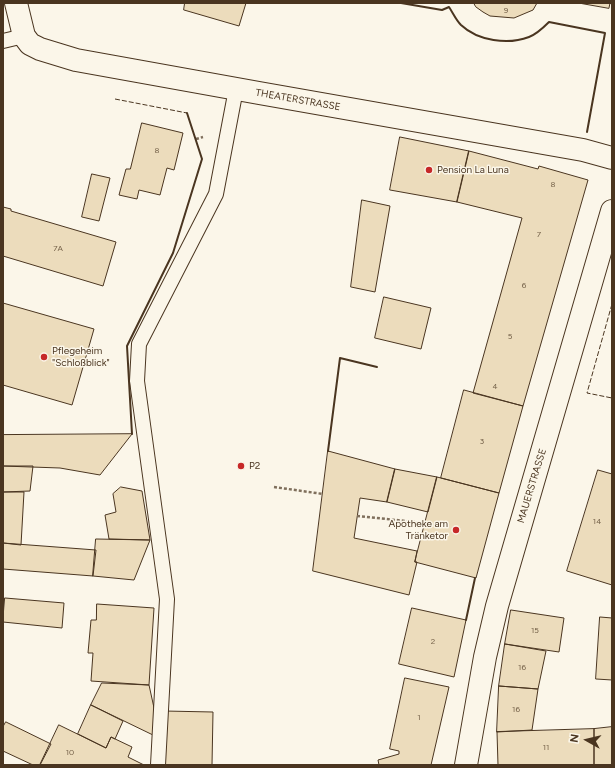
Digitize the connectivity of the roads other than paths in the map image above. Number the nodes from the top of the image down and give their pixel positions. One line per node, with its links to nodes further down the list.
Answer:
1 (16, 3): 2 (street)
2 (24, 36): 3 (lane); 4 (street, THEATERSTRASSE)
3 (3, 41)
4 (236, 89): 5 (street, THEATERSTRASSE); 7 (lane)
5 (612, 158)
6 (612, 211): 8 (street, MAUERSTRASSE)
7 (158, 765)
8 (466, 765)

